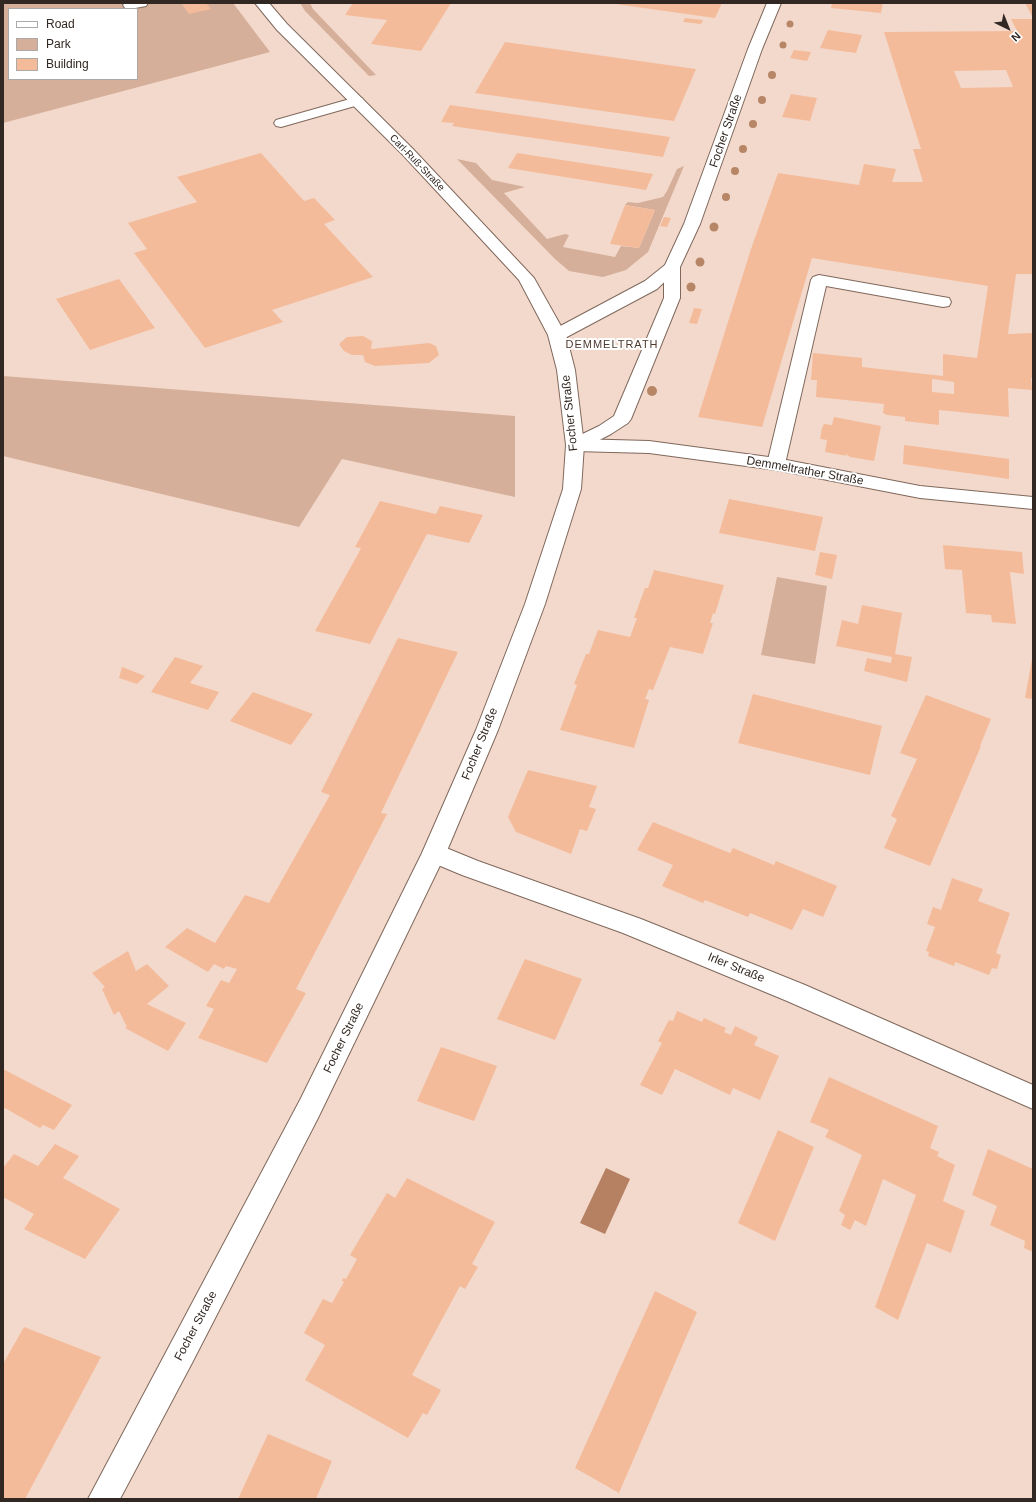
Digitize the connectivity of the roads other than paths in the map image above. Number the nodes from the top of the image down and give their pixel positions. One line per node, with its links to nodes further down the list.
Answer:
1 (262, 3): 3 (main road, Carl-Ruß-Straße)
2 (774, 3): 5 (main road, Focher Straße)
3 (357, 101): 4 (main road); 7 (main road, Carl-Ruß-Straße)
4 (281, 123)
5 (672, 267): 7 (main road, Focher Straße); 8 (main road)
6 (943, 302): 9 (main road)
7 (557, 334): 8 (main road, Focher Straße)
8 (576, 445): 9 (main road, Demmeltrather Straße); 11 (main road, Focher Straße)
9 (776, 464): 10 (main road, Demmeltrather Straße)
10 (1033, 503)
11 (434, 853): 12 (main road, Irler Straße); 13 (main road, Focher Straße)
12 (1033, 1097)
13 (103, 1499)

